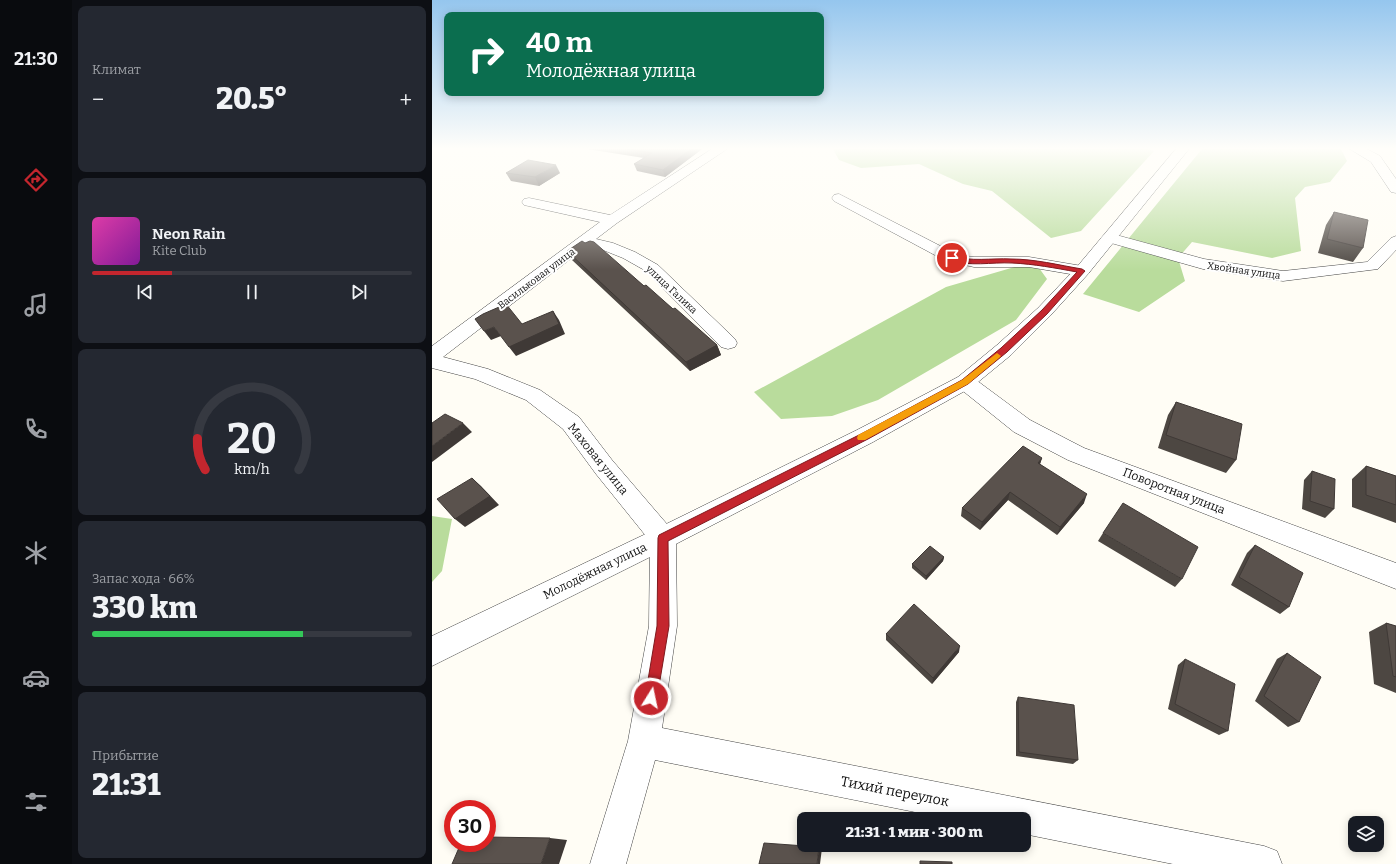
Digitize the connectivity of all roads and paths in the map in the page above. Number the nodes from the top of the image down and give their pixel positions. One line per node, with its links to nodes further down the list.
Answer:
1 (660, 189): 5 (street, Васильковая улица)
2 (1150, 189): 6 (street, Молодёжная улица)
3 (839, 198): 9 (street)
4 (529, 202): 5 (street)
5 (612, 220): 8 (street, Васильковая улица)
6 (1109, 238): 7 (street, Хвойная улица); 9 (street, Молодёжная улица)
7 (1396, 241)
8 (584, 242): 10 (street, улица Галика); 11 (street, Васильковая улица)
9 (1082, 271): 13 (street, Молодёжная улица)
10 (728, 343)
11 (432, 356)
12 (432, 361): 14 (street, Маховая улица)
13 (965, 382): 14 (street, Молодёжная улица); 15 (street, Поворотная улица)
14 (663, 538): 16 (street, Молодёжная улица); 17 (street)
15 (1396, 576)
16 (432, 651)
17 (644, 742): 18 (street); 19 (street, Тихий переулок)
18 (608, 864)
19 (1264, 864)

